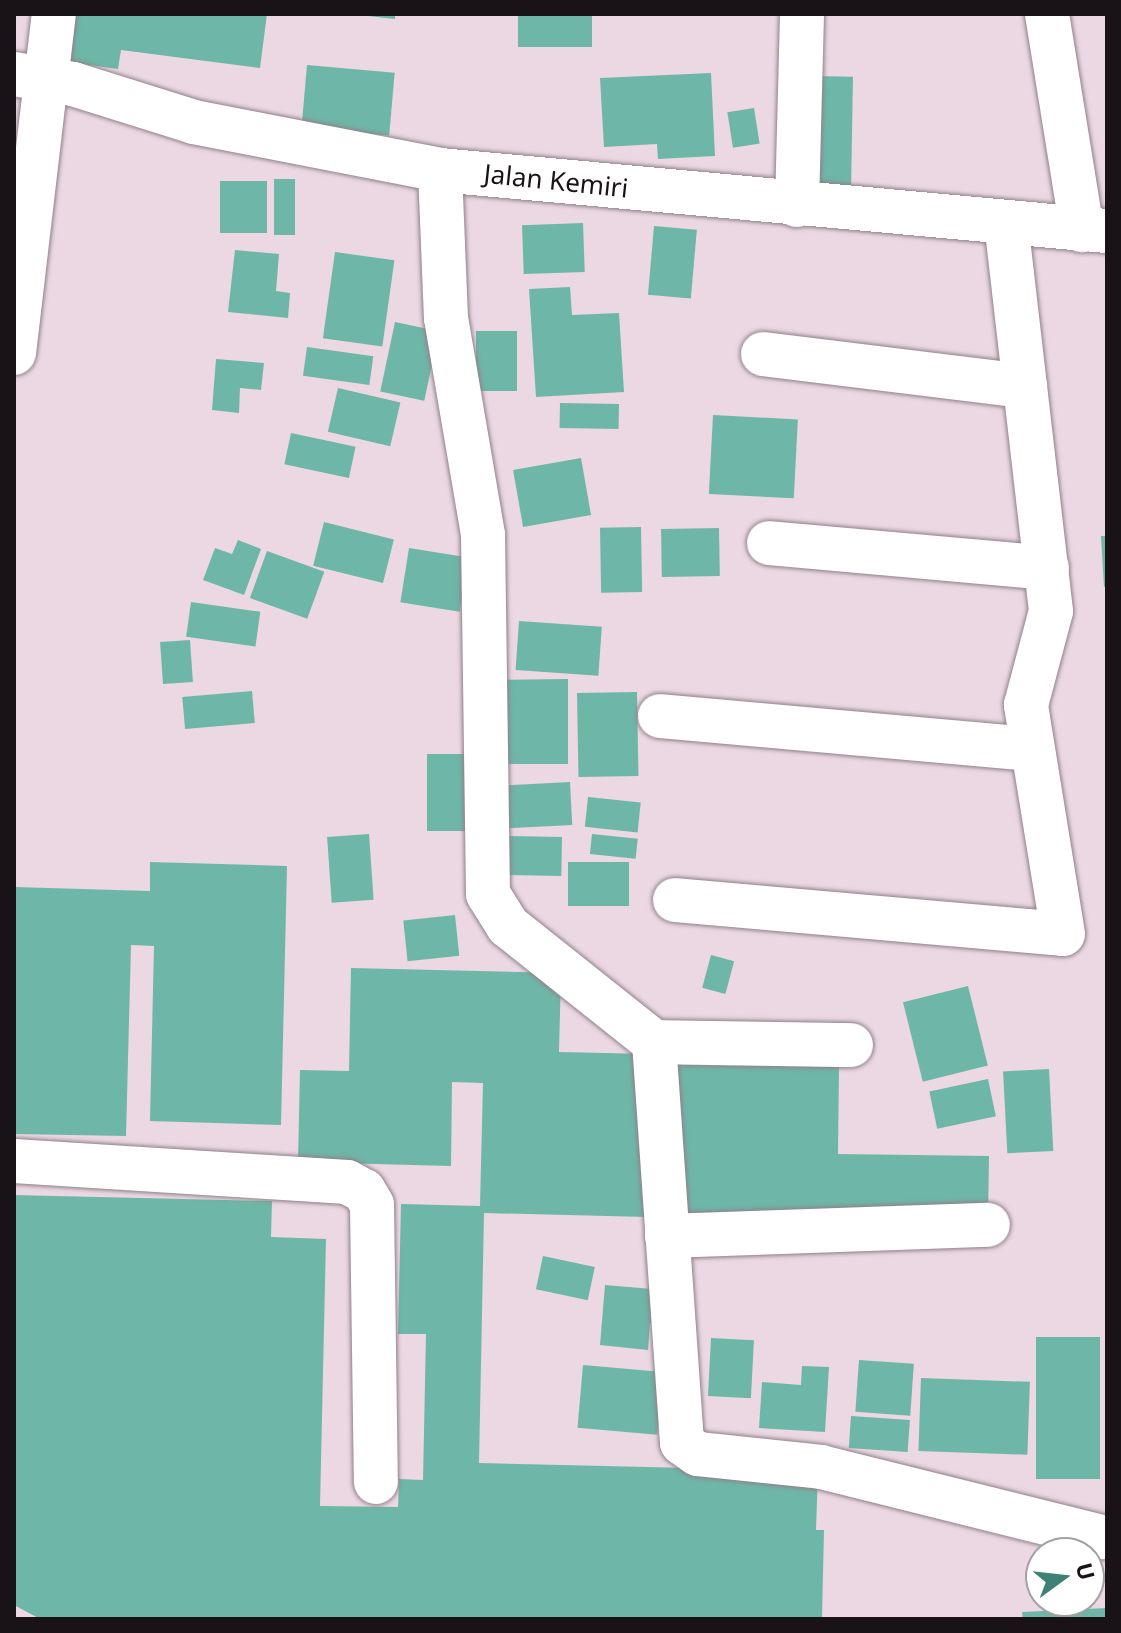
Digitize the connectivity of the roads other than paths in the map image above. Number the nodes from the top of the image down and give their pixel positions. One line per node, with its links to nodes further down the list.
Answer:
1 (54, 14): 4 (street)
2 (802, 14): 6 (street)
3 (1047, 14): 8 (street)
4 (30, 76): 5 (street, Jalan Kemiri); 9 (street)
5 (440, 170): 6 (street, Jalan Kemiri); 17 (street)
6 (797, 205): 7 (street, Jalan Kemiri)
7 (1006, 225): 8 (street, Jalan Kemiri); 11 (street)
8 (1095, 230)
9 (14, 353)
10 (763, 354): 11 (street)
11 (1025, 386): 13 (street)
12 (769, 543): 13 (street)
13 (1047, 568): 15 (street)
14 (660, 716): 15 (street)
15 (1033, 749): 16 (street)
16 (675, 900)
17 (654, 1042): 18 (street); 21 (street)
18 (851, 1045)
19 (14, 1161): 22 (street)
20 (988, 1225): 21 (street)
21 (667, 1236): 23 (street)
22 (376, 1482)
23 (1102, 1537)

